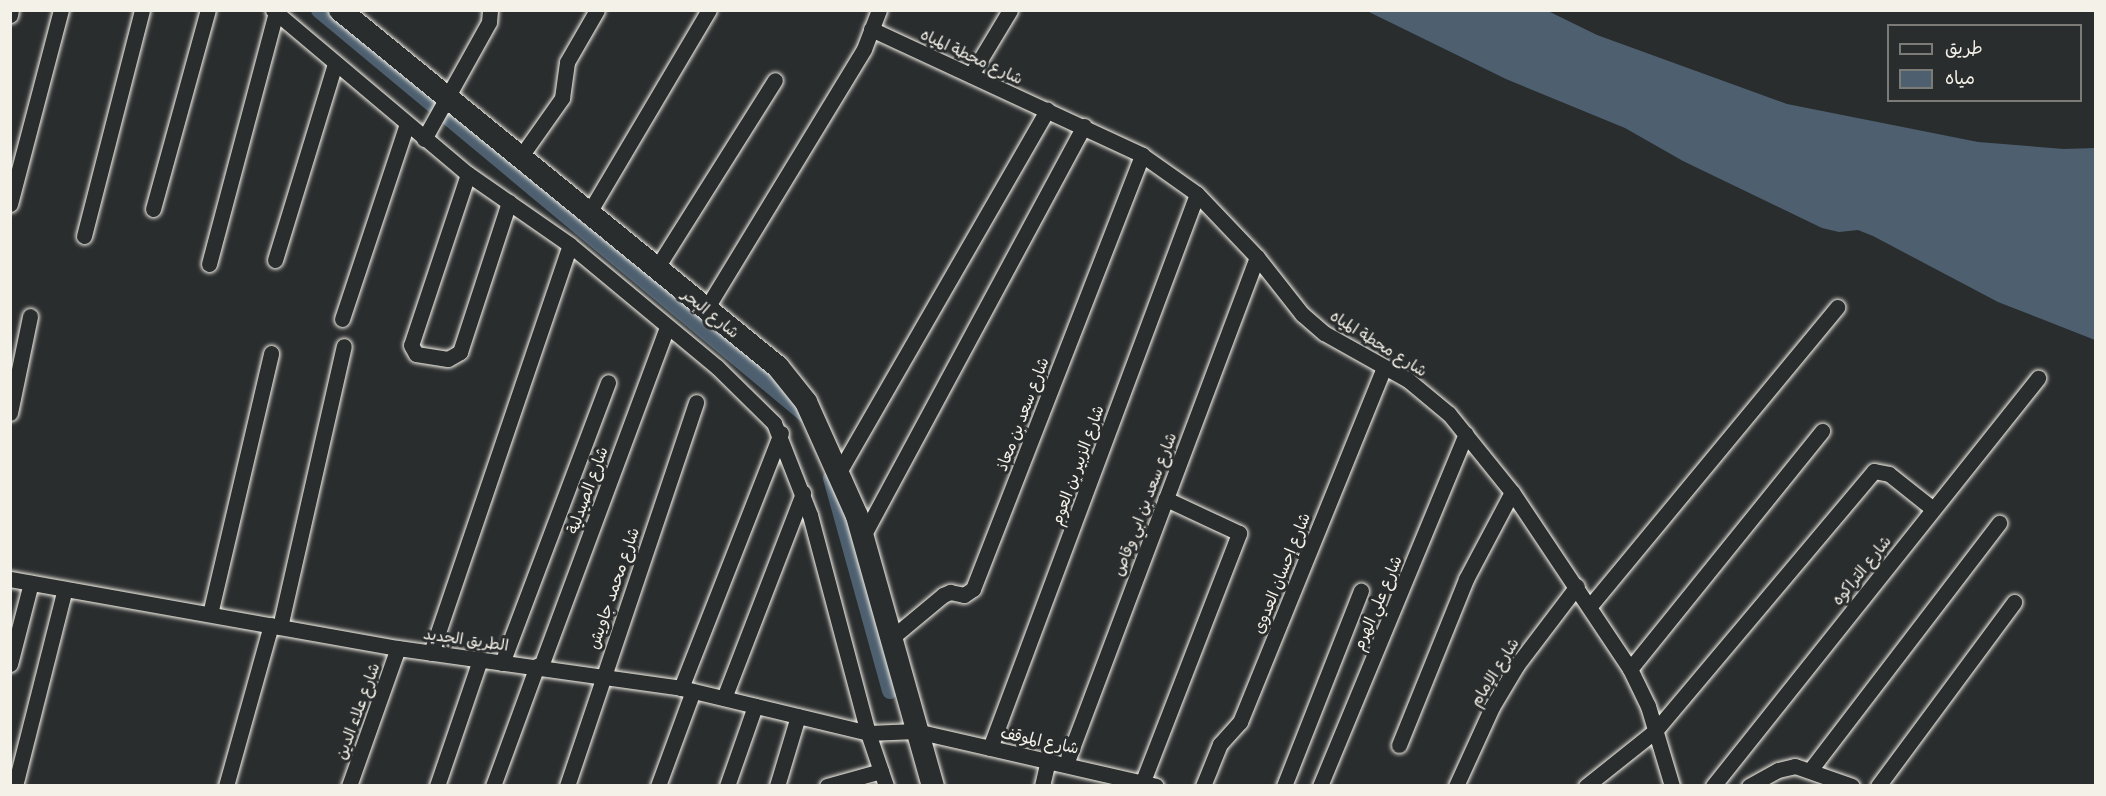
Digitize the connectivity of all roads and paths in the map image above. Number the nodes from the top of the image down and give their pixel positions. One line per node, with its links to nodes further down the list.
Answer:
1 (12, 10): 12 (street)
2 (61, 10): 27 (street)
3 (142, 10): 30 (street)
4 (208, 10): 28 (street)
5 (340, 10): 17 (street, شارع البحر)
6 (490, 10): 17 (street)
7 (597, 10): 23 (street)
8 (709, 10): 29 (street)
9 (879, 10): 13 (street)
10 (1010, 10): 15 (street)
11 (275, 12): 14 (street); 34 (street)
12 (10, 15)
13 (871, 29): 15 (street, شارع محطة المياه); 37 (street)
14 (335, 64): 19 (street); 33 (street)
15 (971, 75): 18 (street, شارع محطة المياه)
16 (775, 80): 35 (street)
17 (446, 99): 21 (street); 23 (street, شارع البحر)
18 (1047, 110): 20 (street, شارع محطة المياه); 51 (street)
19 (407, 124): 21 (street); 39 (street)
20 (1084, 126): 22 (street, شارع محطة المياه); 57 (street)
21 (424, 139): 24 (street)
22 (1142, 155): 25 (street, شارع محطة المياه); 67 (street, شارع سعد بن معاذ)
23 (519, 159): 29 (street, شارع البحر)
24 (468, 174): 26 (street); 26 (street)
25 (1197, 194): 32 (street, شارع محطة المياه); 84 (street, شارع الزبير بن العوم)
26 (509, 202): 31 (street)
27 (10, 204)
28 (153, 208)
29 (587, 216): 35 (street, شارع البحر)
30 (84, 236)
31 (570, 245): 40 (street); 69 (street)
32 (1257, 257): 43 (street, شارع محطة المياه); 54 (street, شارع سعد بن ابي وقاص)
33 (275, 260)
34 (209, 264)
35 (656, 269): 37 (street, شارع البحر)
36 (1837, 308): 64 (street)
37 (706, 309): 51 (street, شارع البحر)
38 (30, 316): 47 (street)
39 (342, 319)
40 (667, 327): 49 (street); 73 (street, شارع الصيدلية)
41 (344, 346): 66 (street)
42 (271, 353): 65 (street)
43 (1384, 368): 50 (street, شارع محطة المياه); 104 (street, شارع إحسان العدوى)
44 (2038, 378): 55 (street, شارع التراكوه)
45 (608, 382): 71 (street)
46 (696, 402): 75 (street, شارع محمد جاويش)
47 (10, 413)
48 (1822, 431): 74 (street)
49 (781, 433): 53 (street); 76 (street)
50 (1466, 434): 52 (street, شارع محطة المياه); 106 (street, شارع علي الهرم)
51 (839, 472): 57 (street, شارع البحر)
52 (1512, 492): 60 (street, شارع محطة المياه); 83 (street)
53 (802, 493): 77 (street); 82 (street)
54 (1166, 499): 86 (street, شارع سعد بن ابي وقاص); 90 (street)
55 (1933, 509): 81 (street); 110 (street, شارع التراكوه)
56 (1999, 523): 87 (street)
57 (862, 538): 67 (street, شارع البحر)
58 (10, 579): 59 (street, الطريق الجديد)
59 (31, 583): 61 (street, الطريق الجديد); 72 (street)
60 (1577, 586): 64 (street, شارع محطة المياه); 107 (street, شارع الإمام)
61 (65, 589): 65 (street, الطريق الجديد); 92 (street)
62 (1361, 591): 105 (street)
63 (2014, 602): 112 (street)
64 (1590, 606): 74 (street, شارع محطة المياه)
65 (210, 614): 66 (street, الطريق الجديد)
66 (276, 626): 68 (street, الطريق الجديد); 93 (street)
67 (889, 640): 80 (street, شارع البحر)
68 (398, 648): 69 (street, الطريق الجديد); 94 (street, شارع علاء الدين)
69 (431, 652): 70 (street, الطريق الجديد)
70 (480, 660): 71 (street, الطريق الجديد); 95 (street)
71 (502, 663): 73 (street, الطريق الجديد)
72 (10, 664)
73 (539, 666): 75 (street, الطريق الجديد); 96 (street, شارع الصيدلية)
74 (1630, 669): 81 (street, شارع محطة المياه)
75 (604, 676): 76 (street, الطريق الجديد); 97 (street, شارع محمد جاويش)
76 (687, 689): 77 (street, الطريق الجديد); 98 (street)
77 (723, 698): 78 (street, الطريق الجديد)
78 (755, 706): 79 (street, الطريق الجديد); 99 (street)
79 (798, 716): 82 (street, الطريق الجديد); 100 (street)
80 (915, 731): 82 (street, الطريق الجديد); 84 (street, شارع الموقف); 102 (street, شارع البحر)
81 (1655, 731): 108 (street); 109 (street, شارع محطة المياه)
82 (868, 733): 88 (street)
83 (1399, 745)
84 (990, 748): 85 (street, شارع الموقف)
85 (1048, 760): 86 (street, شارع الموقف); 103 (street)
86 (1066, 764): 89 (street, شارع الموقف)
87 (1811, 769): 91 (street); 111 (street)
88 (884, 778): 101 (street)
89 (1117, 781): 90 (street, شارع الموقف)
90 (1151, 784)
91 (1840, 784)
92 (15, 786)
93 (226, 786)
94 (349, 786)
95 (437, 786)
96 (493, 786)
97 (567, 786)
98 (658, 786)
99 (727, 786)
100 (777, 786)
101 (827, 786)
102 (933, 786)
103 (1042, 786)
104 (1203, 786)
105 (1284, 786)
106 (1320, 786)
107 (1456, 786)
108 (1586, 786)
109 (1672, 786)
110 (1713, 786)
111 (1749, 786)
112 (1878, 786)

